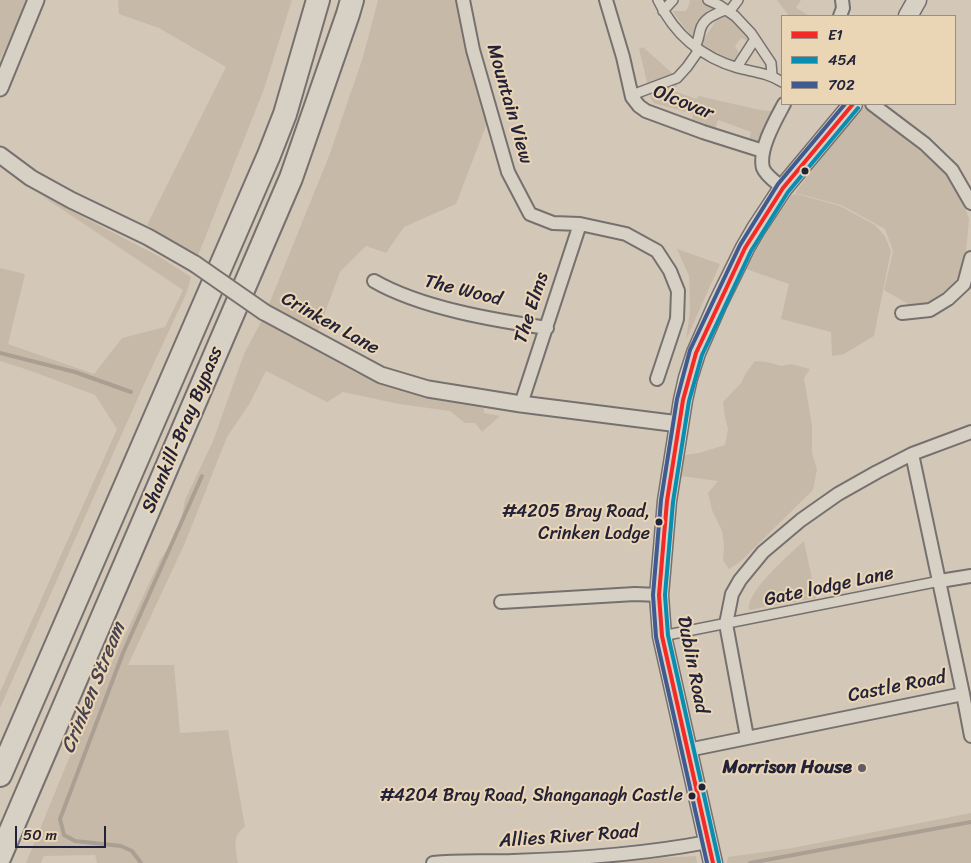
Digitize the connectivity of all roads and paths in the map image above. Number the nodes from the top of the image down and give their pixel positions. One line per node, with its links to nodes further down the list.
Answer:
1 (36, 0): 21 (street)
2 (318, 0): 51 (highway, Shankill-Bray Bypass)
3 (352, 0): 53 (highway, Shankill-Bray Bypass)
4 (463, 0): 30 (street, Mountain View)
5 (606, 0): 22 (street, Olcovar)
6 (658, 0): 12 (street)
7 (673, 0): 12 (street)
8 (708, 0): 13 (street)
9 (738, 0): 13 (street)
10 (842, 0): 14 (street)
11 (918, 0): 15 (main road)
12 (663, 11): 17 (street)
13 (727, 11): 16 (street); 17 (street)
14 (840, 15)
15 (909, 15)
16 (755, 39): 18 (street); 19 (street)
17 (697, 49): 18 (street); 22 (street)
18 (737, 67): 19 (street)
19 (772, 75): 20 (street)
20 (781, 81)
21 (0, 88)
22 (632, 95): 26 (street, Olcovar)
23 (784, 105): 26 (street)
24 (852, 105): 28 (main road, Dublin Road)
25 (873, 105): 29 (street)
26 (763, 151): 28 (street)
27 (0, 155): 37 (street, Crinken Lane, bridge)
28 (783, 188): 38 (main road, Dublin Road)
29 (971, 203)
30 (580, 224): 35 (street, The Elms); 36 (street)
31 (971, 258): 33 (street)
32 (374, 281): 35 (street, The Wood)
33 (967, 286): 34 (street)
34 (902, 313)
35 (546, 328): 37 (street, The Elms)
36 (657, 379)
37 (521, 404): 38 (street, Crinken Lane)
38 (679, 424): 43 (main road, Dublin Road)
39 (971, 432): 40 (street)
40 (912, 454): 42 (street, Castle Road); 45 (street)
41 (971, 576): 42 (street)
42 (940, 581): 45 (street, Gate lodge Lane); 47 (street, Castle Road)
43 (659, 594): 44 (street); 46 (main road, Dublin Road)
44 (502, 602)
45 (726, 624): 46 (street, Gate lodge Lane); 49 (street)
46 (662, 636): 50 (main road, Dublin Road)
47 (963, 694): 48 (street); 49 (street, Castle Road)
48 (971, 736)
49 (747, 737): 50 (street, Castle Road)
50 (688, 750): 52 (main road, Dublin Road)
51 (0, 775)
52 (708, 842): 54 (street, Allies River Road); 55 (main road, Dublin Road)
53 (0, 856)
54 (433, 863)
55 (713, 863)

